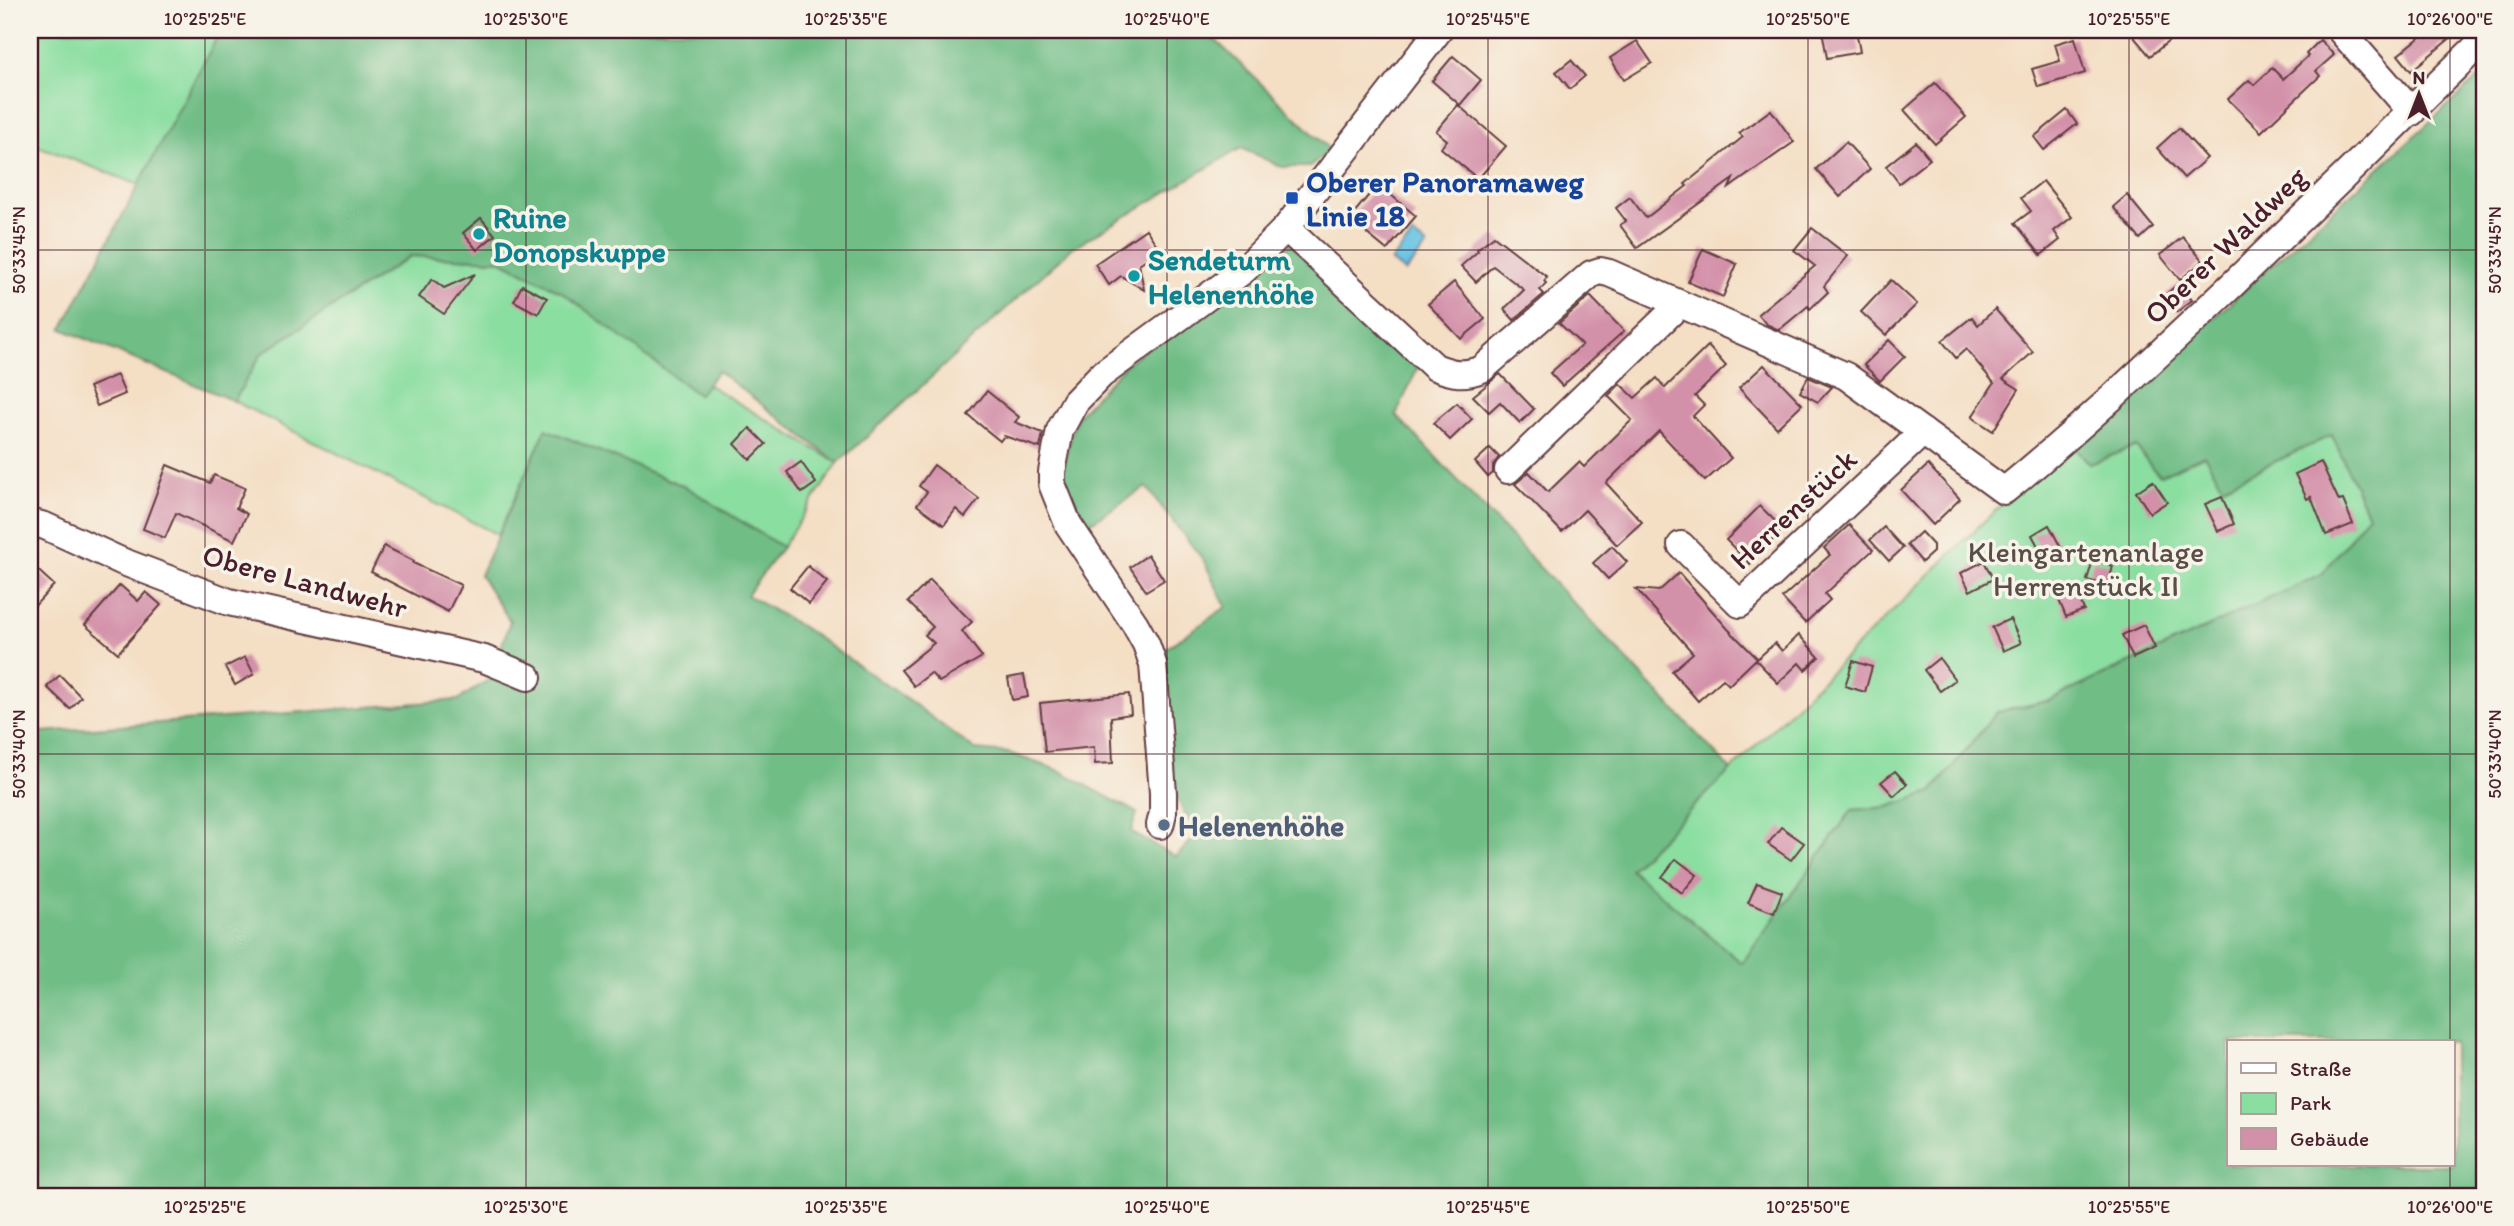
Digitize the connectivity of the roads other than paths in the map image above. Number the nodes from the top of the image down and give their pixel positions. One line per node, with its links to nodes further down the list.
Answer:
1 (1439, 30): 5 (street)
2 (2340, 30): 4 (street)
3 (2484, 39): 4 (street, Oberer Waldweg)
4 (2412, 112): 7 (street, Oberer Waldweg)
5 (1286, 228): 6 (street); 12 (street)
6 (1680, 304): 7 (street); 8 (street)
7 (1923, 432): 10 (street, Herrenstück)
8 (1508, 470)
9 (30, 522): 11 (street, Obere Landwehr)
10 (1681, 545)
11 (528, 677)
12 (1160, 825)

